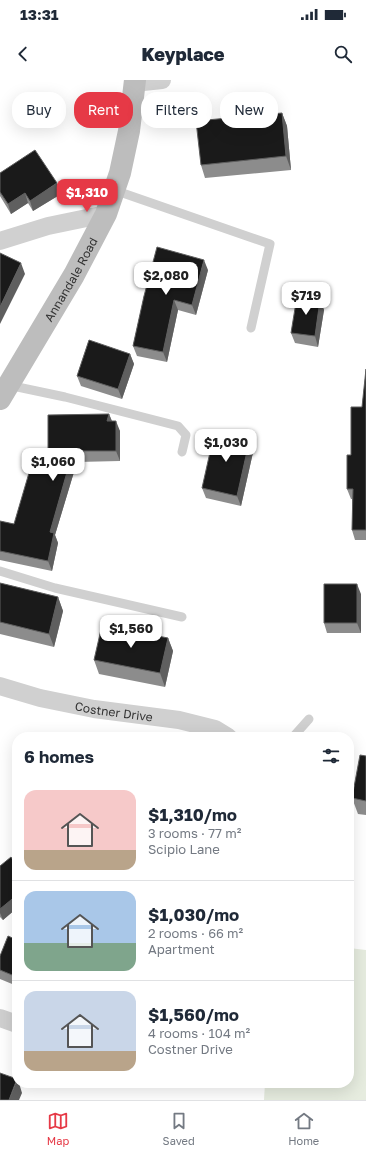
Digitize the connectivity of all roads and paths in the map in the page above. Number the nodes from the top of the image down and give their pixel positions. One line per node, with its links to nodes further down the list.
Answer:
1 (162, 80): 2 (street)
2 (135, 82): 3 (main road, Annandale Road)
3 (114, 190): 4 (main road, Annandale Road); 6 (lane)
4 (106, 214): 5 (street); 7 (main road, Annandale Road)
5 (0, 241)
6 (251, 328)
7 (4, 392): 8 (lane)
8 (182, 452)
9 (0, 571): 10 (lane)
10 (182, 617)
11 (0, 686): 13 (street, Costner Drive)
12 (309, 719): 14 (lane)
13 (220, 732)
14 (297, 732)
15 (0, 1018): 16 (street)
16 (12, 1022)

